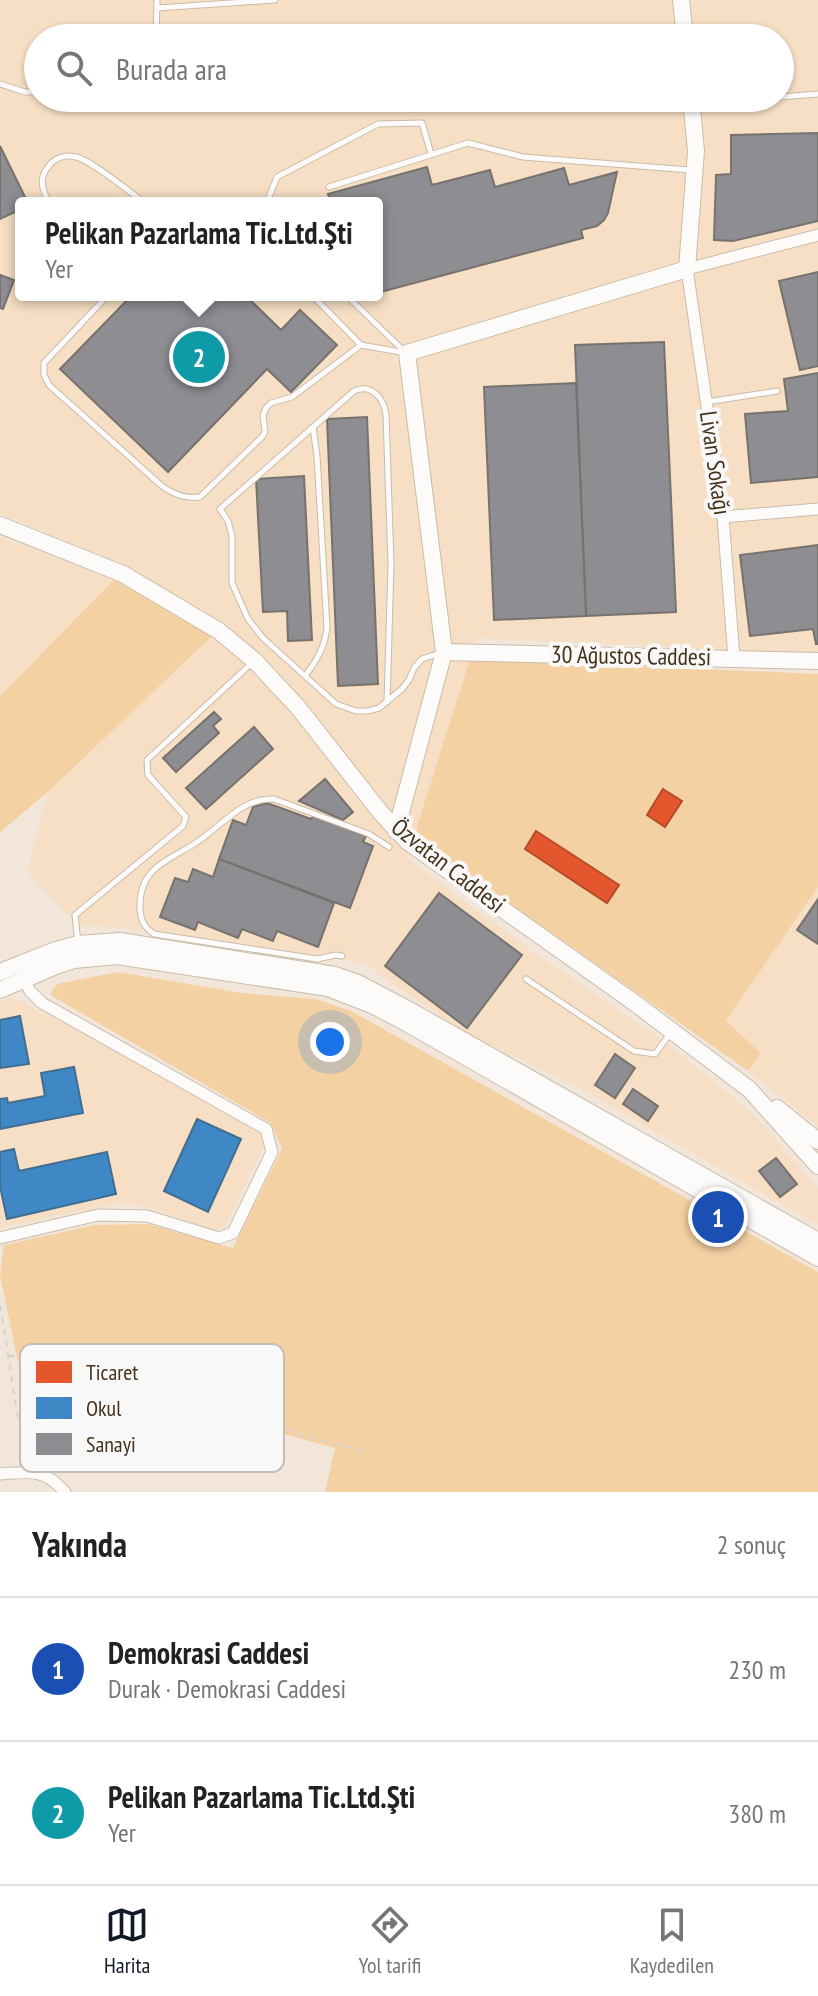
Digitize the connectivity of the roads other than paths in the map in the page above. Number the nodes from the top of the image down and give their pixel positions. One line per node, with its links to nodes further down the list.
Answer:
1 (157, 0): 4 (lane)
2 (275, 0): 4 (lane)
3 (681, 0): 6 (main road)
4 (157, 8): 5 (lane)
5 (156, 24)
6 (684, 24)
7 (0, 84): 8 (lane)
8 (24, 92)
9 (818, 94): 10 (lane)
10 (794, 96)
11 (692, 112): 13 (main road)
12 (431, 154): 13 (lane); 14 (lane); 17 (lane)
13 (695, 171): 19 (main road)
14 (329, 187)
15 (47, 197): 16 (lane)
16 (136, 197)
17 (269, 197)
18 (818, 235): 19 (street)
19 (687, 269): 24 (main road); 26 (street, Livan Sokağı)
20 (98, 301): 23 (lane)
21 (318, 301): 23 (lane)
22 (352, 301): 24 (lane)
23 (361, 345): 24 (lane)
24 (407, 353): 31 (main road)
25 (777, 391): 26 (lane)
26 (706, 402): 29 (street, Livan Sokağı)
27 (313, 427): 35 (lane); 35 (lane); 36 (lane)
28 (818, 509): 29 (street)
29 (723, 517): 32 (street, Livan Sokağı)
30 (0, 525): 33 (main road, Özvatan Caddesi)
31 (444, 652): 32 (main road, 30 Ağustos Caddesi); 36 (lane); 37 (main road)
32 (734, 658): 34 (main road, 30 Ağustos Caddesi)
33 (255, 661): 37 (main road, Özvatan Caddesi); 39 (lane)
34 (818, 661)
35 (305, 676): 36 (lane)
36 (387, 702)
37 (396, 831): 45 (main road, Özvatan Caddesi)
38 (389, 847): 40 (lane)
39 (78, 944): 41 (main road); 50 (main road)
40 (342, 956)
41 (0, 972)
42 (24, 979): 44 (main road); 49 (street); 51 (main road)
43 (526, 979): 45 (lane)
44 (0, 990)
45 (672, 1031): 46 (main road, Özvatan Caddesi)
46 (749, 1089): 47 (main road); 48 (main road, Özvatan Caddesi)
47 (818, 1141)
48 (818, 1166)
49 (0, 1238)
50 (816, 1240)
51 (818, 1258)
52 (25, 1472): 54 (street)
53 (39, 1472): 55 (street)
54 (0, 1474)
55 (65, 1492)

